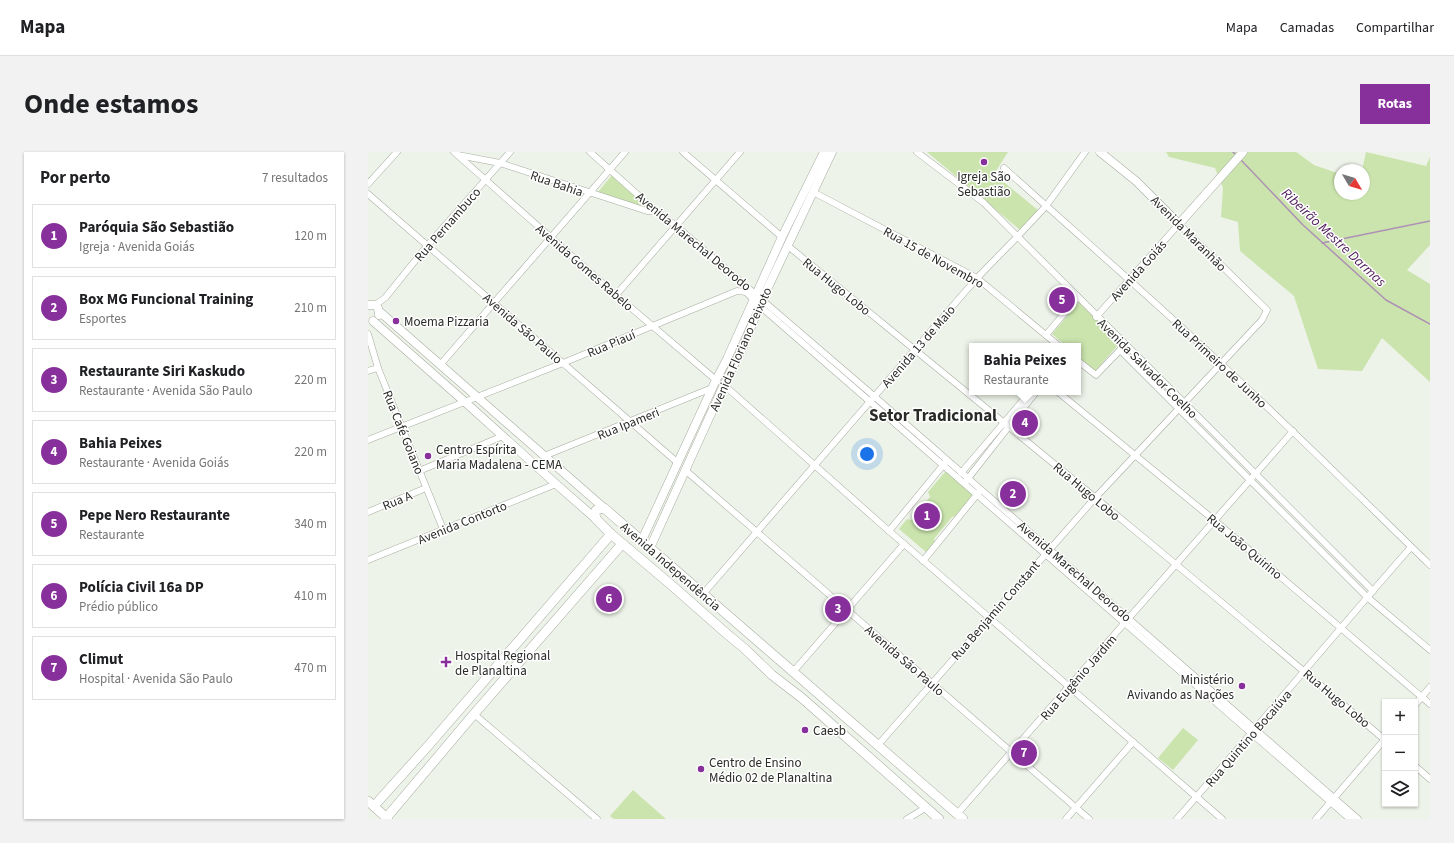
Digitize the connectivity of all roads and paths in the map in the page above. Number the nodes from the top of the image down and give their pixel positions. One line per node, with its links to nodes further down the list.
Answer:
1 (397, 152): 20 (street)
2 (510, 152): 14 (street, Rua Pernambuco)
3 (590, 152): 16 (street, Avenida Marechal Deorodo)
4 (624, 152): 16 (street)
5 (683, 152): 19 (street)
6 (740, 152): 19 (street)
7 (832, 152): 13 (street, Avenida Floriano Peixoto)
8 (917, 152): 32 (street, Avenida Salvador Coelho)
9 (1085, 152): 24 (street, Avenida 13 de Maio)
10 (1100, 152): 28 (street, Avenida Maranhão)
11 (1243, 152): 28 (street, Avenida Goiás)
12 (456, 154): 14 (street, Rua Bahia); 18 (street, Avenida Gomes Rabelo)
13 (825, 156): 17 (street, Avenida Floriano Peixoto)
14 (500, 163): 18 (street, Rua Pernambuco); 22 (street, Rua Bahia)
15 (1004, 168): 24 (street, Rua Primeiro de Junho)
16 (610, 169): 22 (street); 26 (street, Avenida Marechal Deorodo)
17 (818, 173): 21 (street, Avenida Floriano Peixoto); 25 (street, Avenida Floriano Peixoto)
18 (485, 180): 30 (street, Avenida Gomes Rabelo); 33 (street, Rua Pernambuco)
19 (716, 180): 29 (street); 31 (street)
20 (368, 184)
21 (813, 192): 25 (street, Avenida Floriano Peixoto); 35 (street, Rua 15 de Novembro)
22 (589, 193): 26 (street, Rua Bahia); 30 (street)
23 (368, 194): 33 (street, Avenida São Paulo)
24 (1046, 206): 32 (street, Avenida 13 de Maio); 36 (street, Rua Primeiro de Junho)
25 (800, 209): 27 (street, Avenida Floriano Peixoto)
26 (656, 211): 29 (street, Avenida Marechal Deorodo)
27 (794, 222): 31 (street, Avenida Floriano Peixoto); 34 (street, Avenida Floriano Peixoto)
28 (1179, 224): 36 (street, Avenida Goiás); 45 (street, Avenida Maranhão)
29 (676, 226): 38 (street); 39 (street, Avenida Marechal Deorodo)
30 (551, 237): 38 (street, Avenida Gomes Rabelo); 41 (street)
31 (782, 237): 39 (street, Avenida Floriano Peixoto)
32 (1017, 238): 35 (street, Avenida 13 de Maio); 40 (street, Avenida Salvador Coelho)
33 (427, 246): 41 (street, Avenida São Paulo); 43 (street, Rua Pernambuco)
34 (788, 246): 42 (street, Avenida Floriano Peixoto); 54 (street, Rua Hugo Lobo)
35 (977, 278): 49 (street, Rua 15 de Novembro); 54 (street, Avenida 13 de Maio)
36 (1130, 279): 44 (street, Avenida Goiás); 59 (street, Rua Primeiro de Junho)
37 (746, 292): 39 (street, Avenida Marechal Deorodo); 47 (street, Rua Piauí)
38 (616, 295): 47 (street, Avenida Gomes Rabelo)
39 (755, 297): 42 (street, Avenida Marechal Deorodo); 50 (street, Avenida Floriano Peixoto)
40 (1078, 297): 44 (street, Avenida Salvador Coelho); 49 (street)
41 (494, 303): 57 (street, Avenida São Paulo); 60 (street)
42 (761, 303): 53 (street, Avenida Floriano Peixoto); 73 (street, Avenida Marechal Deorodo)
43 (375, 308): 46 (street); 60 (street, Avenida Independência)
44 (1096, 317): 52 (street, Avenida Salvador Coelho)
45 (1262, 320): 59 (street, Rua Benjamin Constant)
46 (371, 321): 74 (street, Avenida Independência)
47 (652, 326): 57 (street, Rua Piauí); 64 (street, Avenida Gomes Rabelo)
48 (368, 334): 62 (street, Rua Café Goiano)
49 (1046, 335): 51 (street, Rua 15 de Novembro)
50 (735, 343): 53 (street); 56 (street, Avenida Floriano Peixoto)
51 (1055, 343)
52 (1125, 343): 55 (street); 75 (street, Avenida Salvador Coelho)
53 (743, 347): 61 (street, Avenida Floriano Peixoto)
54 (915, 350): 67 (street, Rua Hugo Lobo); 73 (street, Avenida 13 de Maio)
55 (1120, 350): 58 (street); 75 (street, Avenida Salvador Coelho)
56 (727, 359): 61 (street); 64 (street, Avenida Floriano Peixoto)
57 (563, 363): 72 (street, Rua Piauí); 77 (street, Avenida São Paulo)
58 (1081, 363)
59 (1220, 363): 75 (street, Rua Benjamin Constant); 82 (street, Rua Primeiro de Junho)
60 (440, 365): 72 (street, Avenida Independência)
61 (735, 365): 65 (street, Avenida Floriano Peixoto)
62 (378, 368): 63 (street); 81 (street, Rua Café Goiano)
63 (368, 372)
64 (716, 380): 66 (street, Avenida Floriano Peixoto)
65 (724, 385): 79 (street, Avenida Floriano Peixoto); 93 (street)
66 (712, 388): 76 (street, Avenida Floriano Peixoto); 77 (street, Rua Ipameri)
67 (969, 393)
68 (971, 395): 80 (street, Rua Hugo Lobo)
69 (1028, 395): 80 (street)
70 (1033, 395): 80 (street)
71 (1062, 395): 88 (street, Rua João Quirino)
72 (476, 397): 74 (street, Rua Piauí); 78 (street, Avenida Independência)
73 (873, 399): 91 (street, Avenida Marechal Deorodo); 93 (street, Avenida 13 de Maio)
74 (465, 402): 81 (street); 83 (street, Avenida Independência)
75 (1180, 405): 88 (street, Rua Benjamin Constant); 97 (street, Avenida Salvador Coelho)
76 (697, 421): 79 (street); 84 (street, Avenida Floriano Peixoto)
77 (631, 422): 89 (street, Rua Ipameri); 92 (street, Avenida São Paulo)
78 (507, 424): 83 (street); 87 (street, Avenida Independência)
79 (706, 424): 85 (street, Avenida Floriano Peixoto)
80 (1007, 424): 96 (street); 98 (street); 103 (street, Rua Hugo Lobo)
81 (401, 427): 86 (street); 95 (street, Rua Café Goiano)
82 (1293, 431): 97 (street, Rua Eugênio Jardim); 118 (street, Rua Primeiro de Junho)
83 (501, 434): 90 (street, Avenida Independência); 95 (street)
84 (691, 435): 85 (street); 92 (street, Avenida Floriano Peixoto)
85 (700, 438): 94 (street, Avenida Floriano Peixoto)
86 (368, 440)
87 (537, 450): 89 (street, Avenida Independência); 90 (street)
88 (1135, 454): 103 (street, Rua Benjamin Constant); 110 (street, Rua João Quirino)
89 (544, 456): 102 (street, Avenida Independência)
90 (528, 459): 99 (street, Avenida Independência)
91 (945, 462): 96 (street, Avenida Marechal Deorodo); 98 (street, Avenida Marechal Deorodo); 112 (street)
92 (678, 463): 104 (street, Avenida Floriano Peixoto)
93 (815, 466): 112 (street); 113 (street, Avenida 13 de Maio)
94 (685, 470): 106 (street, Avenida Floriano Peixoto); 113 (street, Avenida São Paulo)
95 (420, 471): 100 (street, Rua Café Goiano)
96 (961, 472): 98 (street, Avenida Marechal Deorodo)
97 (1252, 477): 110 (street, Rua Eugênio Jardim); 132 (street, Avenida Salvador Coelho); 135 (street, Avenida Salvador Coelho)
98 (966, 481): 101 (street, Avenida Marechal Deorodo)
99 (556, 484): 105 (street, Avenida Independência); 111 (street, Avenida Contorto)
100 (426, 488): 108 (street, Rua A); 111 (street, Rua Café Goiano)
101 (979, 492): 121 (street, Avenida Marechal Deorodo); 125 (street)
102 (591, 497): 105 (street); 107 (street, Avenida Independência)
103 (1095, 498): 121 (street, Rua Benjamin Constant); 126 (street, Rua Hugo Lobo)
104 (659, 502): 106 (street); 115 (street, Avenida Floriano Peixoto)
105 (582, 507): 109 (street, Avenida Independência)
106 (668, 507): 119 (street, Avenida Floriano Peixoto)
107 (604, 508): 109 (main road); 115 (main road, Avenida Independência)
108 (368, 512)
109 (596, 519): 114 (main road, Avenida Independência)
110 (1214, 520): 126 (street, Rua Eugênio Jardim); 141 (street, Rua João Quirino)
111 (443, 529): 122 (street, Avenida Contorto)
112 (889, 531): 117 (street)
113 (758, 532): 133 (street, Avenida 13 de Maio); 136 (street, Avenida São Paulo)
114 (611, 534): 116 (main road, Avenida Independência); 120 (main road)
115 (642, 540): 119 (main road, Avenida Independência)
116 (622, 544): 123 (main road); 128 (main road, Avenida Independência)
117 (904, 544): 125 (street); 136 (street)
118 (1411, 547): 127 (street, Rua Primeiro de Junho); 132 (street, Rua Quintino Bocaiúva)
119 (650, 548): 124 (main road, Avenida Independência)
120 (597, 550): 123 (main road); 131 (main road)
121 (1047, 552): 138 (street, Rua Benjamin Constant); 140 (street, Avenida Marechal Deorodo)
122 (368, 560)
123 (608, 560): 134 (main road)
124 (663, 560): 128 (main road); 129 (main road, Avenida Independência)
125 (923, 560): 138 (street)
126 (1176, 564): 140 (street, Rua Eugênio Jardim); 149 (street, Rua Hugo Lobo)
127 (1430, 565)
128 (654, 570): 130 (main road, Avenida Independência)
129 (678, 572): 130 (main road); 133 (main road, Avenida Independência)
130 (669, 583): 143 (main road, Avenida Independência)
131 (566, 586): 134 (main road); 137 (main road)
132 (1373, 591): 135 (street, Rua Quintino Bocaiúva)
133 (703, 594): 142 (main road, Avenida Independência)
134 (576, 596): 139 (main road)
135 (1367, 597): 141 (street, Rua Quintino Bocaiúva); 145 (street, Avenida Salvador Coelho)
136 (848, 610): 150 (street); 151 (street, Avenida São Paulo)
137 (544, 612): 139 (main road); 147 (main road)
138 (989, 617): 151 (street, Rua Benjamin Constant); 152 (street)
139 (555, 621): 148 (main road)
140 (1126, 621): 152 (street, Rua Eugênio Jardim); 158 (street, Avenida Marechal Deorodo)
141 (1341, 628): 149 (street, Rua Quintino Bocaiúva); 154 (street, Rua João Quirino)
142 (752, 636): 143 (main road); 144 (main road, Avenida Independência)
143 (744, 648): 146 (main road, Avenida Independência)
144 (767, 650): 146 (main road); 150 (main road, Avenida Independência)
145 (1430, 650)
146 (755, 657): 170 (main road, Avenida Independência)
147 (501, 662): 148 (main road); 163 (main road)
148 (514, 669): 157 (main road)
149 (1305, 671): 158 (street, Rua Quintino Bocaiúva); 159 (street, Rua Hugo Lobo)
150 (793, 672): 162 (main road, Avenida Independência)
151 (931, 683): 162 (street, Rua Benjamin Constant); 164 (street, Avenida São Paulo)
152 (1069, 687): 160 (street); 164 (street, Rua Eugênio Jardim)
153 (1430, 687): 154 (street)
154 (1422, 697): 155 (street); 156 (street, Rua João Quirino)
155 (1418, 702)
156 (1430, 704)
157 (474, 714): 165 (main road); 179 (street)
158 (1253, 732): 172 (street, Rua Quintino Bocaiúva); 173 (street, Avenida Marechal Deorodo)
159 (1382, 736)
160 (1133, 742): 172 (street); 176 (street)
161 (1382, 742): 173 (street)
162 (878, 745): 167 (main road, Avenida Independência)
163 (428, 746): 165 (main road); 174 (main road)
164 (1012, 752): 176 (street, Avenida São Paulo); 177 (street, Rua Eugênio Jardim)
165 (432, 764): 178 (main road)
166 (1418, 769): 168 (street)
167 (912, 775): 169 (main road, Avenida Independência); 170 (main road)
168 (1430, 779)
169 (921, 782): 171 (main road); 177 (main road, Avenida Independência)
170 (900, 785): 171 (main road, Avenida Independência)
171 (909, 792): 175 (main road, Avenida Independência)
172 (1197, 797): 184 (street, Rua Quintino Bocaiúva); 185 (street)
173 (1332, 800): 186 (street); 187 (street, Avenida Marechal Deorodo); 188 (street, Avenida Marechal Deorodo)
174 (370, 803): 178 (main road)
175 (926, 807): 180 (street); 181 (main road, Avenida Independência)
176 (1076, 808): 182 (street); 183 (street, Avenida São Paulo)
177 (960, 817)
178 (388, 818)
179 (597, 819)
180 (907, 819)
181 (939, 819)
182 (1066, 819)
183 (1089, 819)
184 (1178, 819)
185 (1222, 819)
186 (1316, 819)
187 (1350, 819)
188 (1358, 819)

